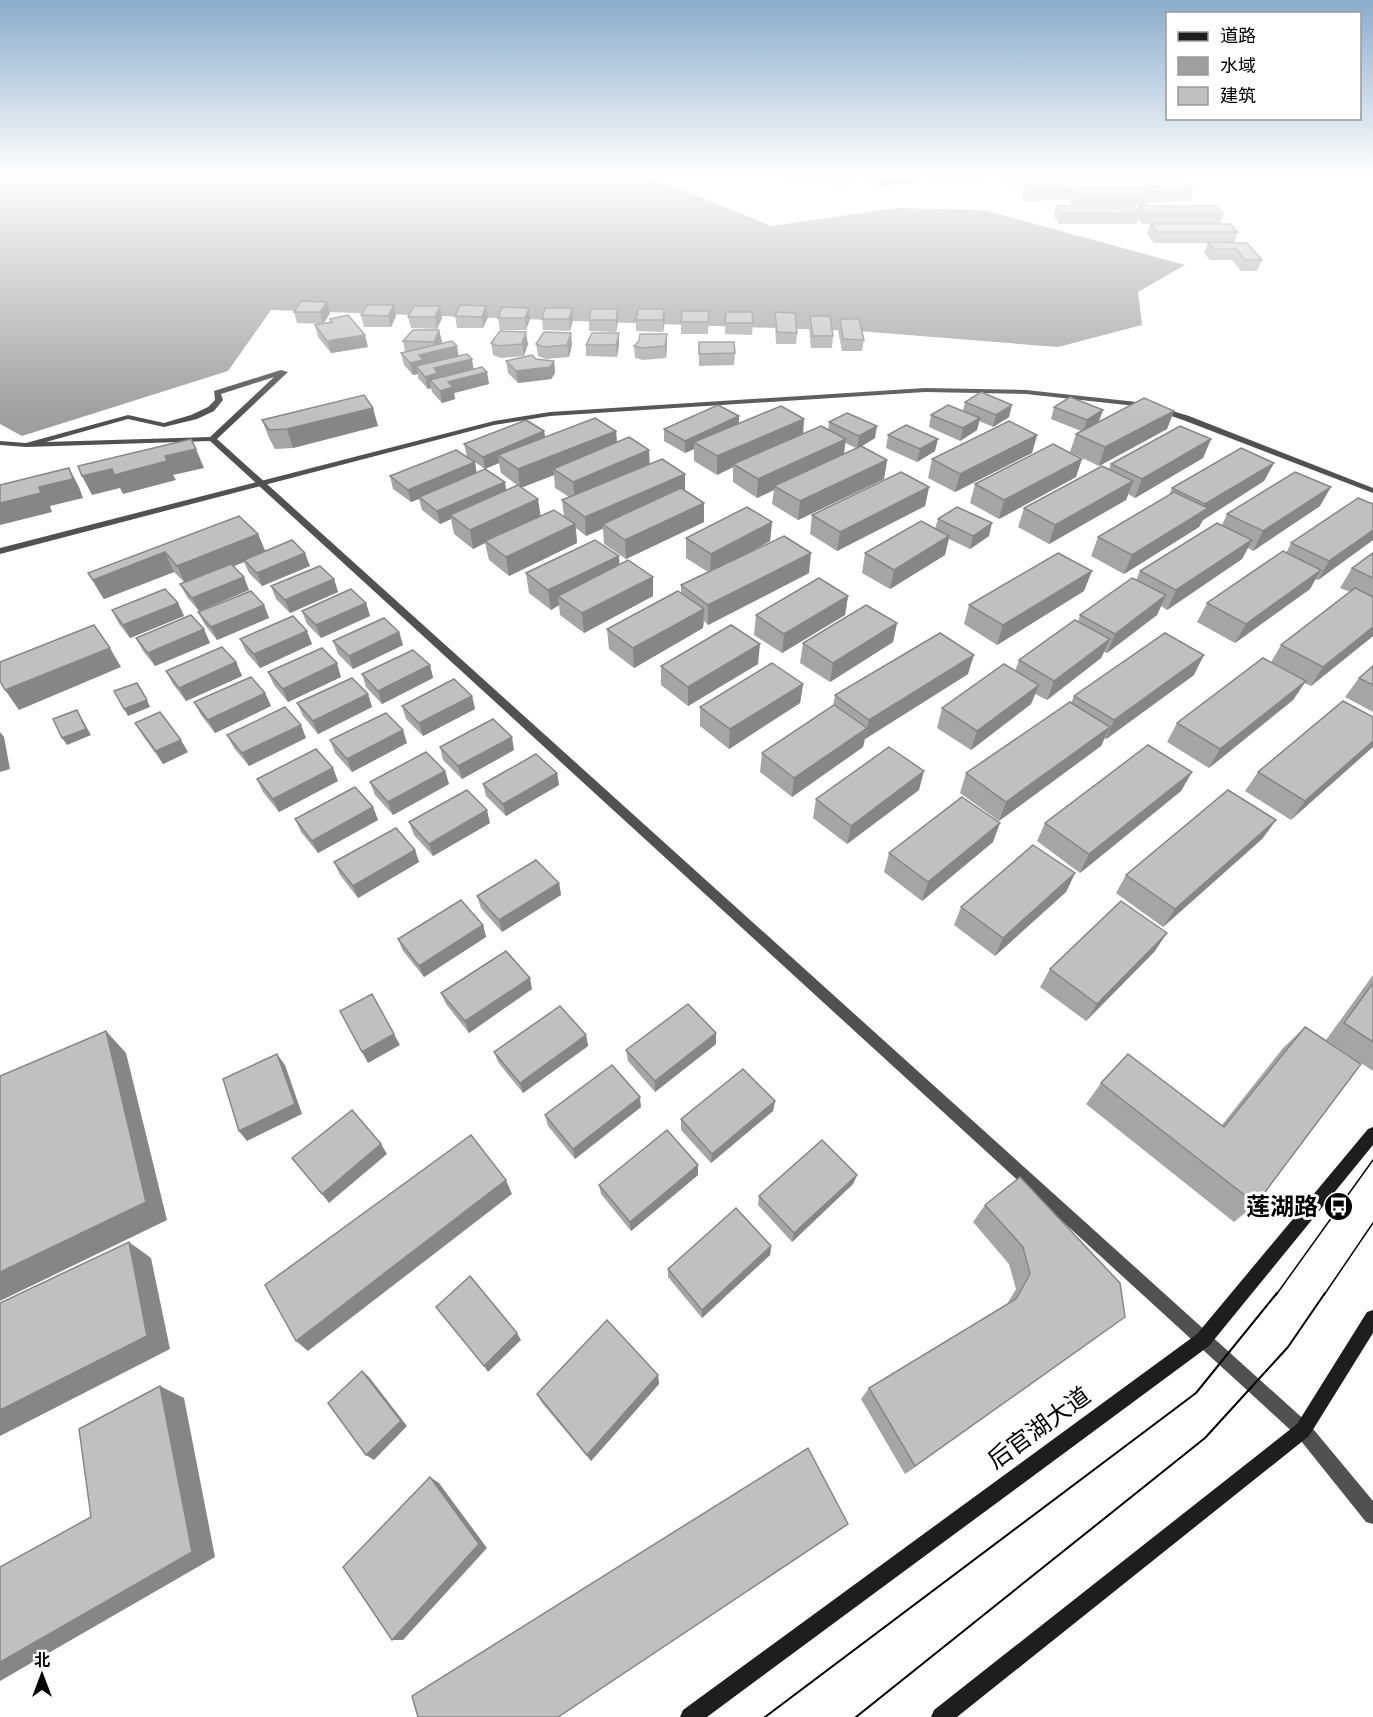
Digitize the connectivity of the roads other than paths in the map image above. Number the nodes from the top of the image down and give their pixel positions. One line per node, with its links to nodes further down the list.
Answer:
1 (212, 440): 3 (street); 3 (street); 4 (street)
2 (0, 442): 3 (street)
3 (26, 445)
4 (260, 483): 5 (street); 6 (street); 9 (street)
5 (1373, 491)
6 (0, 551)
7 (1373, 1134): 9 (main road, 后官湖大道)
8 (1373, 1318): 10 (main road)
9 (1203, 1340): 10 (street); 12 (main road, 后官湖大道)
10 (1303, 1430): 11 (street); 13 (main road)
11 (1373, 1515)
12 (690, 1717)
13 (941, 1717)

